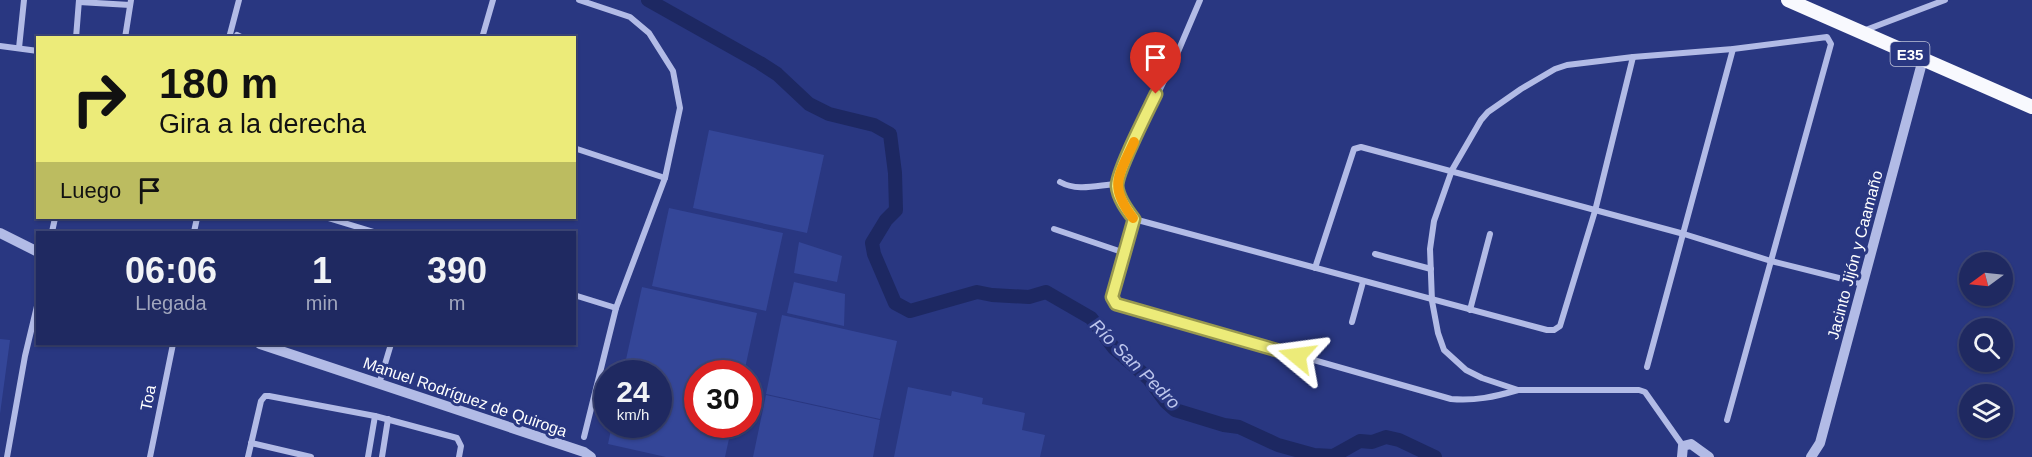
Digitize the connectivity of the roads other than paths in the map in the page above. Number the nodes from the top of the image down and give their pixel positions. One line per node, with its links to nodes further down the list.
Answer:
1 (24, 0): 16 (street)
2 (239, 0): 13 (street)
3 (493, 0): 14 (street)
4 (579, 0): 24 (street)
5 (1200, 0): 26 (street)
6 (1788, 0): 10 (highway, E35)
7 (1945, 0): 10 (street)
8 (79, 1): 9 (street); 11 (street)
9 (131, 3): 12 (street)
10 (1859, 32): 20 (highway, E35)
11 (76, 36)
12 (126, 36)
13 (229, 36)
14 (483, 36)
15 (0, 46): 16 (street)
16 (19, 48): 18 (street)
17 (1733, 49): 19 (street); 34 (street); 38 (street)
18 (36, 51)
19 (1633, 57): 23 (street); 27 (street)
20 (1923, 59): 21 (highway, E35); 42 (street, Jacinto Jijón y Caamaño)
21 (2032, 107)
22 (576, 149): 24 (street)
23 (1452, 170): 27 (street); 39 (street); 40 (street)
24 (665, 178): 45 (street)
25 (1060, 182): 26 (street)
26 (1117, 184): 29 (street)
27 (1595, 211): 34 (street); 47 (street)
28 (331, 219): 31 (street)
29 (1134, 219): 36 (street); 39 (street)
30 (1054, 229): 36 (street)
31 (371, 231)
32 (0, 233): 35 (street)
33 (1490, 234): 47 (street)
34 (1684, 234): 38 (street); 52 (street)
35 (36, 251)
36 (1125, 253): 54 (street)
37 (1375, 254): 40 (street)
38 (1771, 261): 42 (street); 57 (street)
39 (1315, 268): 41 (street)
40 (1431, 270): 44 (street)
41 (1363, 282): 44 (street); 48 (street)
42 (1863, 284): 70 (street, Jacinto Jijón y Caamaño)
43 (576, 296): 45 (street)
44 (1432, 300): 47 (street); 54 (street)
45 (616, 308): 58 (street)
46 (36, 310): 61 (street)
47 (1470, 310)
48 (1352, 322)
49 (173, 345): 62 (street, Toa)
50 (263, 345): 53 (street, Manuel Rodríguez de Quiroga)
51 (391, 345): 53 (street)
52 (1647, 367)
53 (379, 384): 68 (street, Manuel Rodríguez de Quiroga)
54 (1518, 390): 60 (street)
55 (375, 416): 56 (street); 59 (street); 65 (street)
56 (388, 420): 66 (street); 67 (street)
57 (1727, 420)
58 (584, 437)
59 (251, 443): 63 (street); 64 (street)
60 (1682, 453): 69 (street)
61 (7, 457)
62 (150, 457)
63 (248, 457)
64 (309, 457)
65 (368, 457)
66 (382, 457)
67 (459, 457)
68 (591, 457)
69 (1709, 457)
70 (1811, 457)

